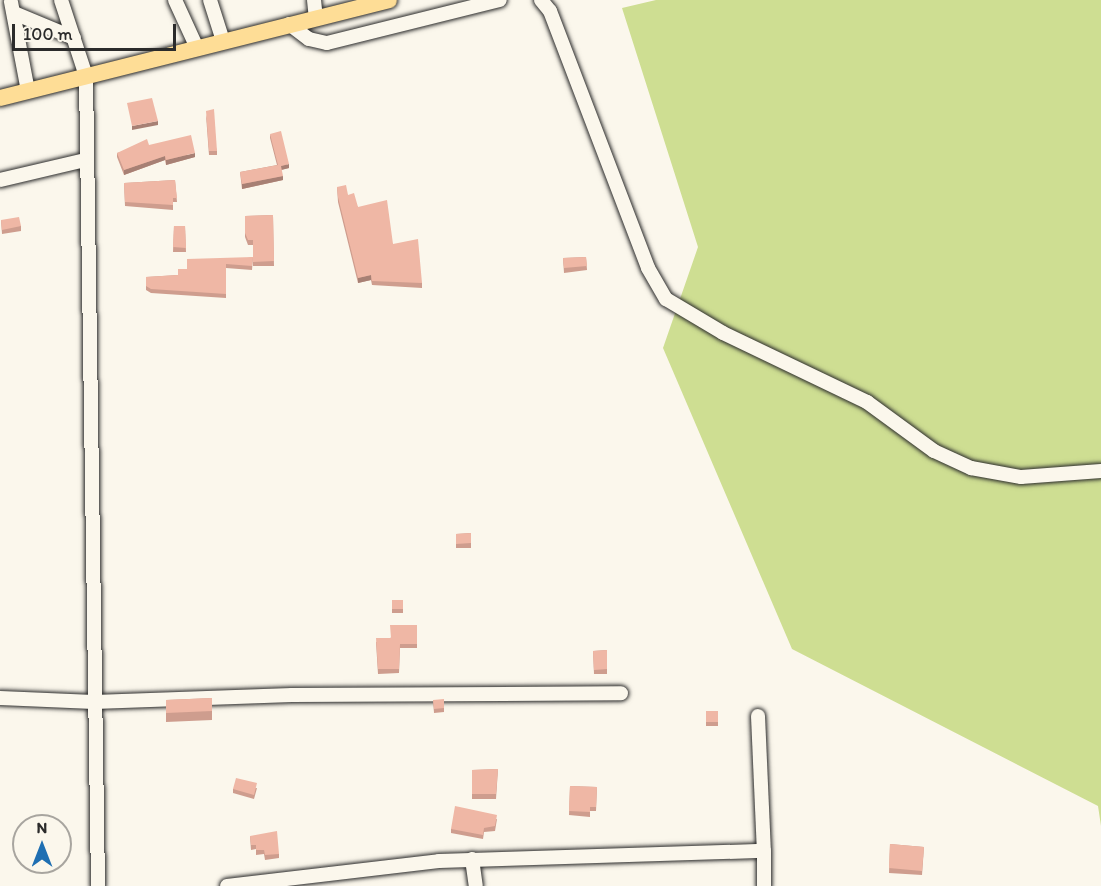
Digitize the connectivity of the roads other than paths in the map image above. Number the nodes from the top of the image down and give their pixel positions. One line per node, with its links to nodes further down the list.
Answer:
1 (62, 0): 11 (street)
2 (175, 0): 13 (street)
3 (210, 0): 12 (street)
4 (314, 0): 9 (street)
5 (389, 0): 9 (main road)
6 (500, 0): 10 (street)
7 (541, 0): 19 (street)
8 (11, 5): 11 (street); 15 (street)
9 (316, 19): 10 (main road)
10 (289, 24): 12 (main road)
11 (74, 38): 14 (street)
12 (223, 41): 13 (main road)
13 (196, 48): 14 (main road)
14 (86, 76): 15 (main road); 17 (street)
15 (28, 91): 16 (main road)
16 (0, 98)
17 (85, 160): 18 (street); 22 (street)
18 (0, 180)
19 (1101, 471)
20 (621, 693): 22 (street)
21 (0, 698): 22 (street)
22 (94, 702): 26 (street)
23 (758, 716): 24 (street)
24 (764, 851): 25 (street); 29 (street)
25 (472, 859): 27 (street); 28 (street)
26 (98, 886)
27 (227, 886)
28 (476, 886)
29 (764, 886)

